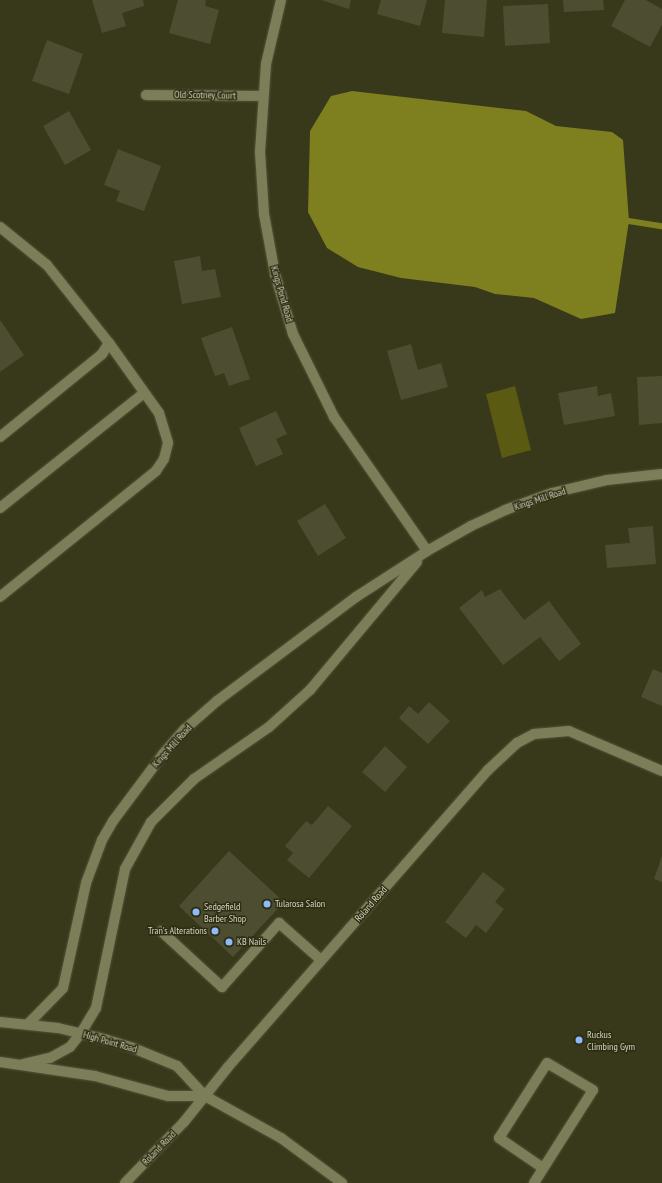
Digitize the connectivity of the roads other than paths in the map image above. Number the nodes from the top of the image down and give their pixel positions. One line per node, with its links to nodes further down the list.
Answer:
1 (281, 0): 3 (street, Kings Pond Road)
2 (146, 95): 3 (street, Old Scotney Court)
3 (263, 96): 10 (street, Kings Pond Road)
4 (0, 227): 5 (street)
5 (109, 343): 6 (street); 7 (street)
6 (144, 393): 9 (street); 11 (street)
7 (0, 437)
8 (662, 474): 10 (street, Kings Mill Road)
9 (0, 508)
10 (427, 551): 16 (street, Kings Mill Road); 17 (street, Kings Mill Road)
11 (0, 597)
12 (662, 771): 14 (street, Roland Road)
13 (161, 931): 14 (street)
14 (321, 960): 20 (street, Roland Road)
15 (0, 1022): 16 (street, High Point Road)
16 (28, 1024): 17 (street, High Point Road)
17 (82, 1034): 19 (street, Kings Mill Road); 20 (street, High Point Road)
18 (0, 1062): 19 (street, High Point Road)
19 (23, 1064): 20 (street, High Point Road)
20 (205, 1096): 22 (street, Roland Road); 23 (street, High Point Road)
21 (544, 1168): 21 (street); 24 (street)
22 (125, 1183)
23 (342, 1183)
24 (534, 1183)

